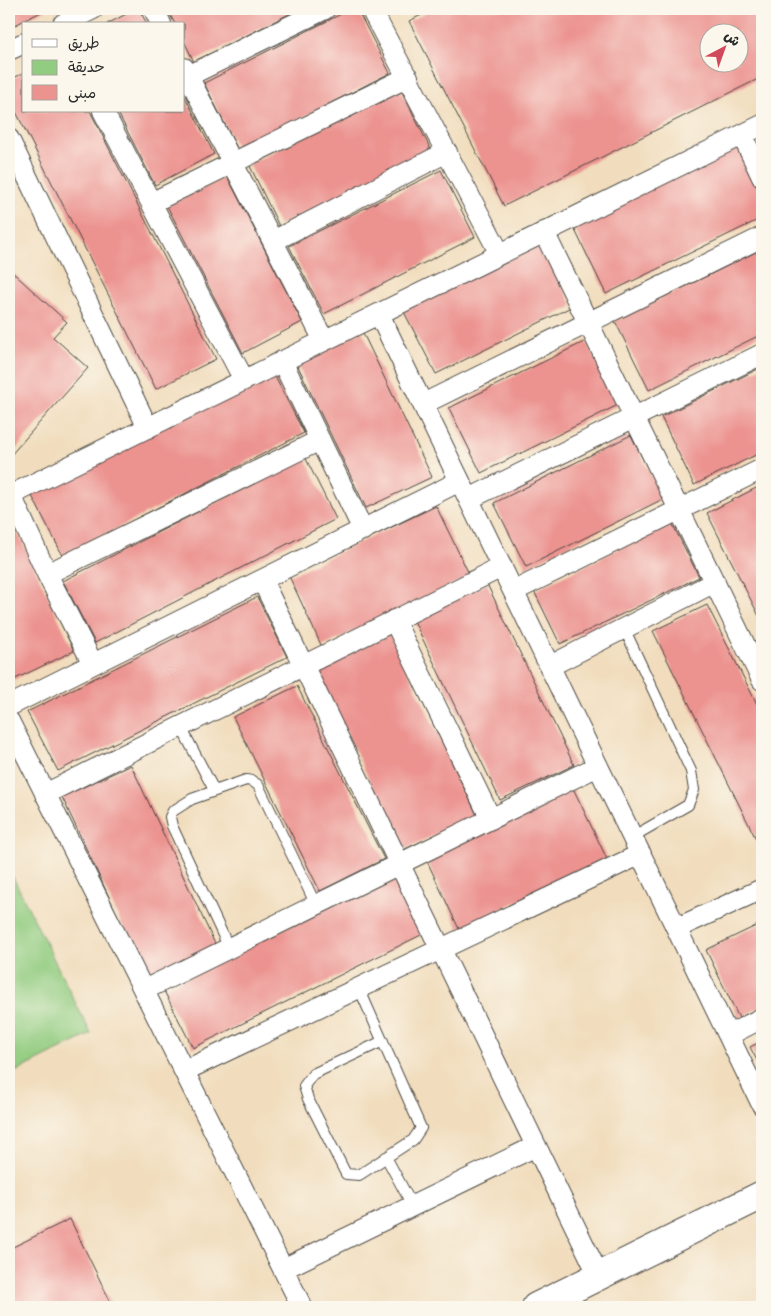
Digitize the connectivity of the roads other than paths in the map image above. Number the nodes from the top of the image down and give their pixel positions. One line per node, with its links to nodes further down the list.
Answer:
1 (93, 9): 5 (street)
2 (154, 9): 6 (street)
3 (325, 9): 9 (street)
4 (372, 9): 10 (street)
5 (67, 22)
6 (160, 22)
7 (22, 44): 8 (street)
8 (9, 50)
9 (186, 72): 16 (street)
10 (408, 77): 15 (street); 16 (street)
11 (104, 112): 18 (street)
12 (762, 125): 13 (street)
13 (742, 135): 17 (street); 19 (street)
14 (9, 139): 31 (street)
15 (447, 152): 21 (street); 22 (street)
16 (232, 163): 18 (street); 21 (street)
17 (762, 177)
18 (151, 203): 28 (street)
19 (544, 232): 22 (street); 24 (street)
20 (762, 237): 24 (street)
21 (273, 241): 25 (street)
22 (500, 254): 23 (street)
23 (379, 314): 25 (street); 29 (street)
24 (588, 323): 29 (street); 30 (street)
25 (324, 341): 27 (street)
26 (762, 354): 30 (street)
27 (282, 361): 28 (street); 32 (street)
28 (244, 380): 31 (street)
29 (423, 404): 34 (street)
30 (634, 417): 36 (street); 37 (street)
31 (148, 428): 35 (street)
32 (320, 440): 38 (street); 40 (street)
33 (762, 469): 37 (street)
34 (460, 481): 36 (street); 38 (street)
35 (10, 495): 40 (street)
36 (469, 499): 39 (street)
37 (679, 510): 42 (street); 43 (street)
38 (363, 530): 41 (street)
39 (502, 567): 43 (street); 44 (street)
40 (47, 574): 46 (street)
41 (262, 580): 46 (street); 47 (street)
42 (715, 582): 45 (street); 49 (street)
43 (514, 591): 48 (street)
44 (394, 620): 47 (street); 56 (street)
45 (624, 628): 48 (street); 57 (lane)
46 (93, 664): 50 (street)
47 (303, 665): 52 (street); 58 (street)
48 (550, 666): 53 (street)
49 (761, 673)
50 (9, 706)
51 (9, 721): 55 (street)
52 (181, 727): 54 (lane); 55 (street)
53 (598, 766): 56 (street); 57 (street)
54 (214, 790): 60 (lane); 62 (lane)
55 (45, 794): 65 (street)
56 (490, 819): 58 (street)
57 (636, 845): 61 (street); 63 (street)
58 (400, 864): 60 (street); 63 (street)
59 (762, 889): 61 (street)
60 (316, 905): 62 (street)
61 (677, 928): 67 (street)
62 (229, 948): 65 (street)
63 (440, 949): 64 (street); 71 (street)
64 (359, 988): 68 (lane); 69 (street)
65 (144, 990): 69 (street)
66 (762, 1018): 67 (street)
67 (729, 1035): 70 (street)
68 (383, 1041): 72 (lane); 72 (lane)
69 (184, 1072): 75 (street)
70 (762, 1105)
71 (536, 1146): 74 (street); 76 (street)
72 (386, 1158): 74 (lane)
73 (762, 1195): 76 (street)
74 (412, 1205): 75 (street)
75 (283, 1269): 77 (street)
76 (598, 1276): 78 (street)
77 (302, 1307)
78 (536, 1307)

